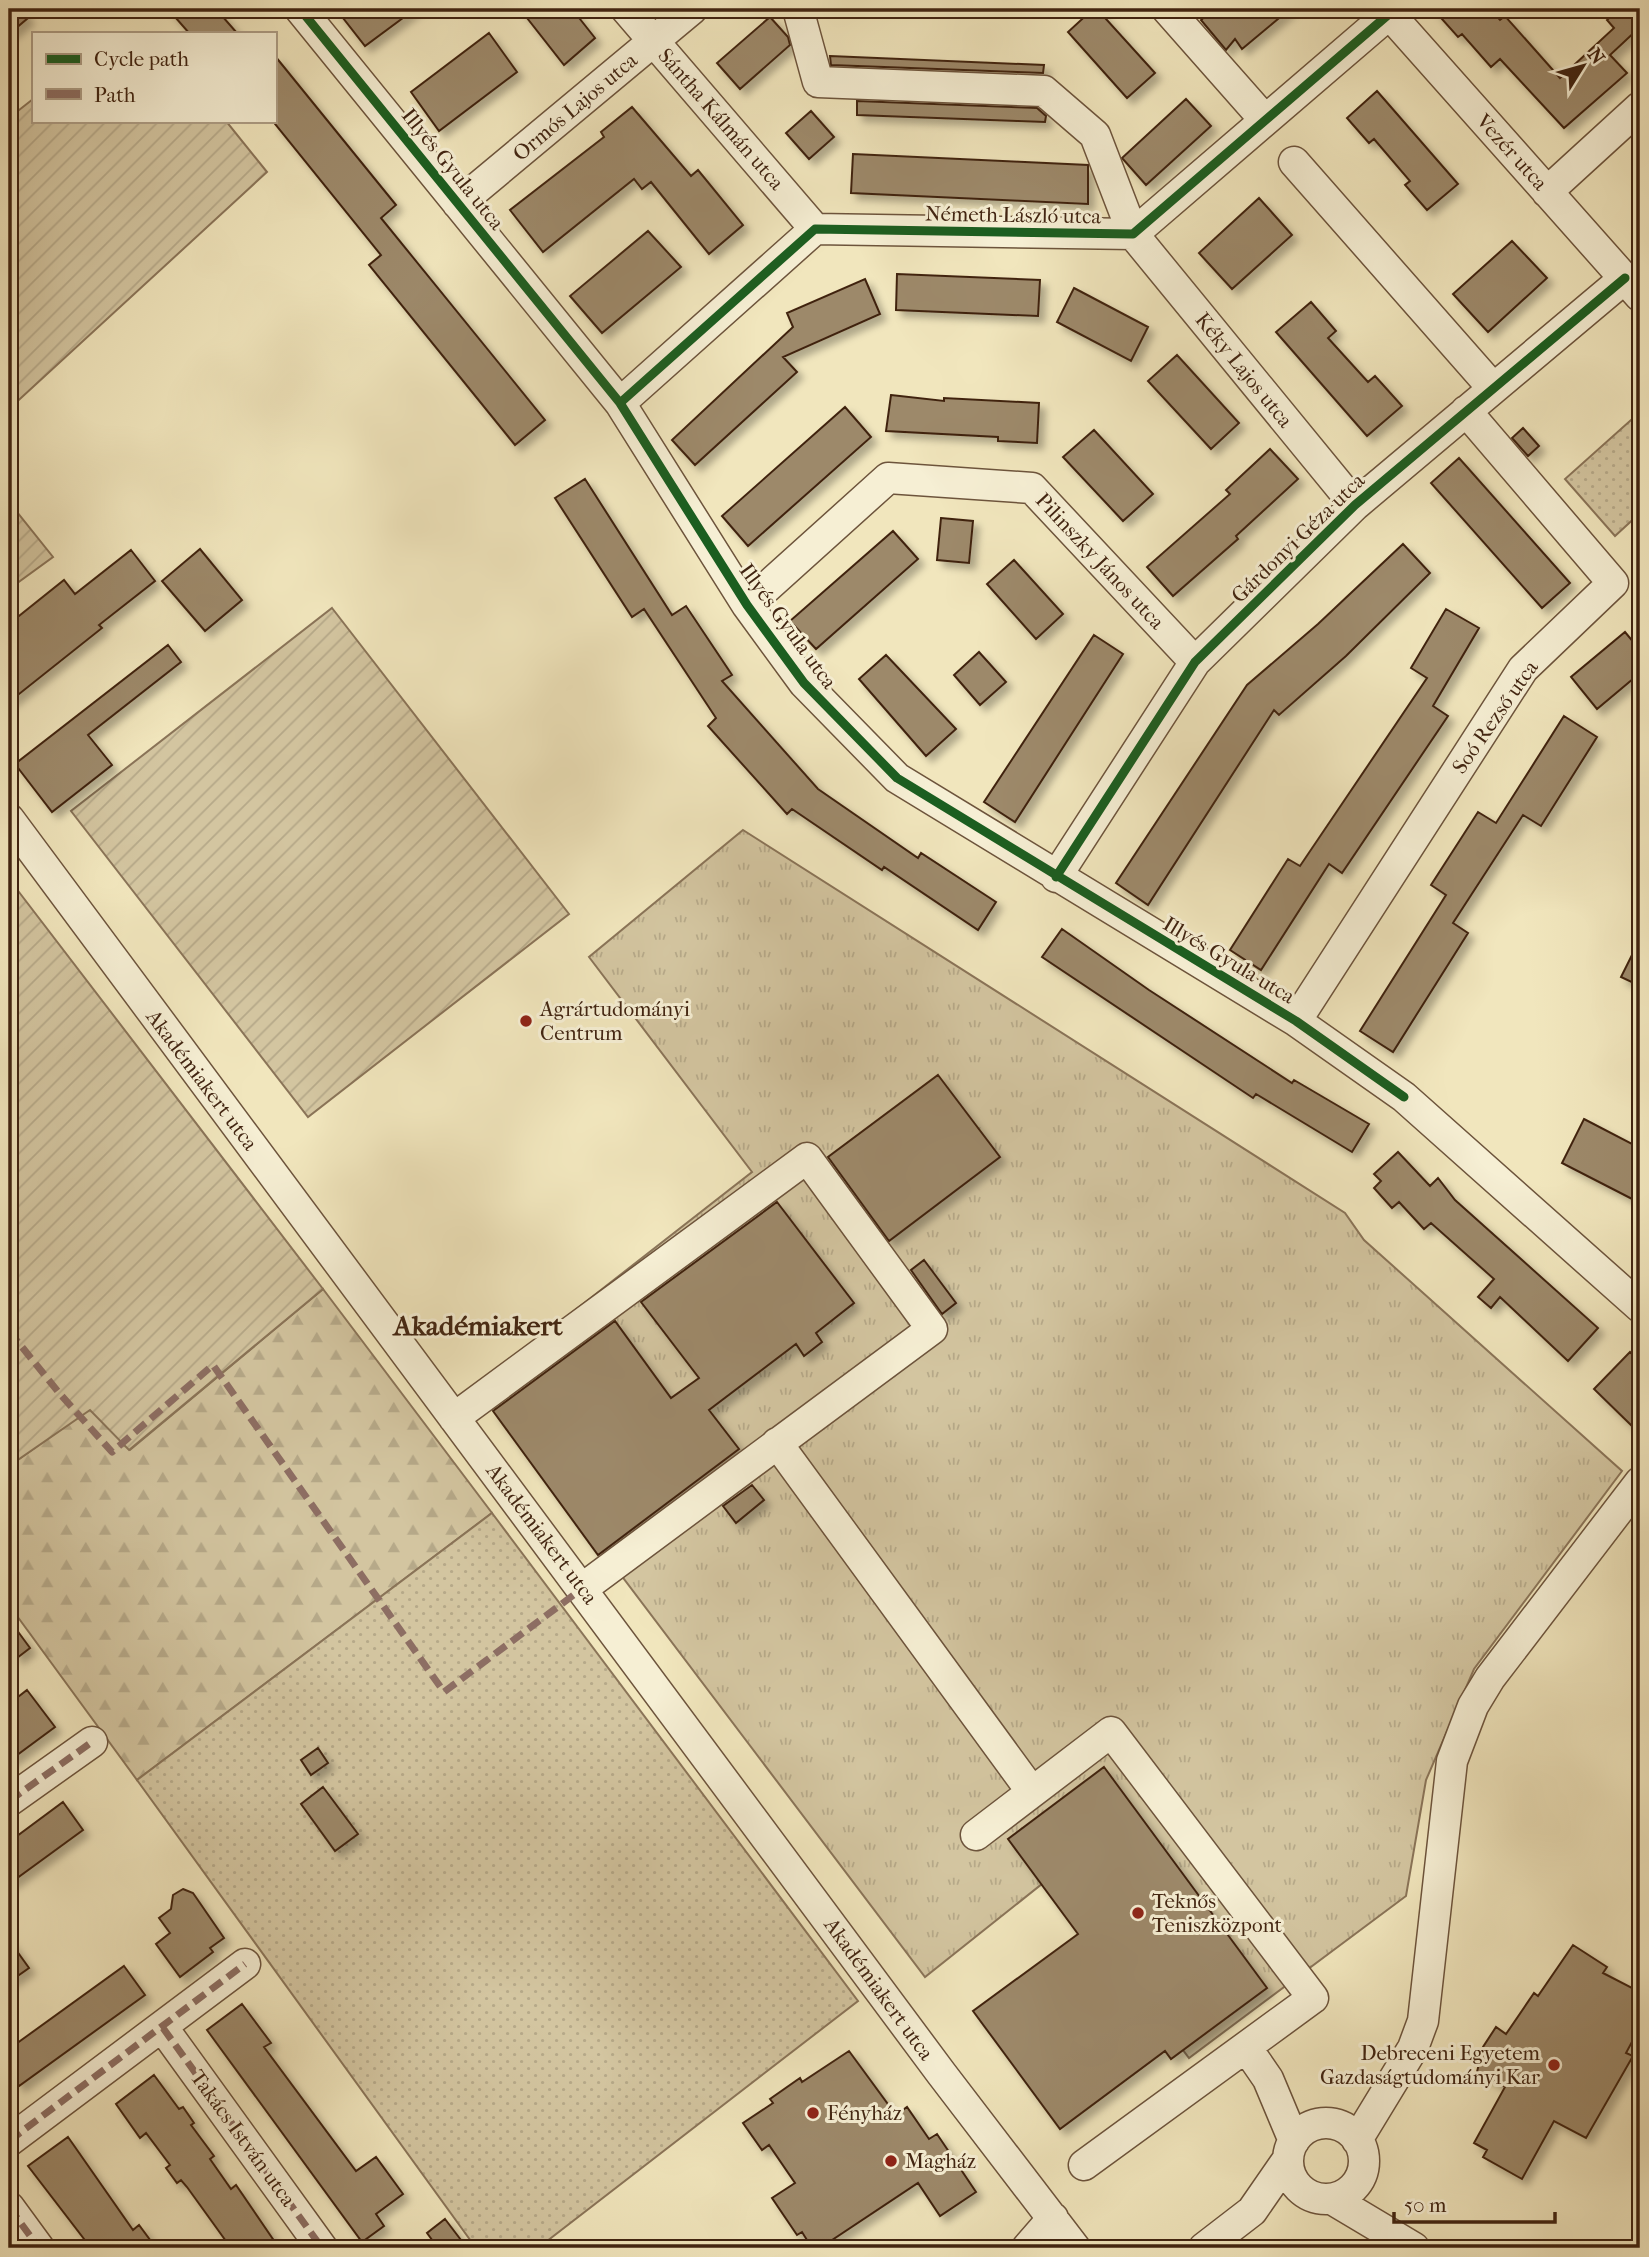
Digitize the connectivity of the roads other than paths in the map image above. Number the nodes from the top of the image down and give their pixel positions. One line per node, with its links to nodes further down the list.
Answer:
1 (300, 9): 12 (street, Illyés Gyula utca)
2 (626, 9): 7 (street, Sántha Kálmán utca)
3 (692, 9): 7 (street, Ormós Lajos utca)
4 (798, 9): 14 (street, Kéky Lajos utca)
5 (1167, 9): 9 (street)
6 (1387, 11): 9 (street); 11 (street, Vezér utca)
7 (654, 41): 12 (street, Ormós Lajos utca); 13 (street, Sántha Kálmán utca)
8 (1640, 107): 11 (street)
9 (1265, 120): 14 (street)
10 (1294, 162): 16 (street)
11 (1547, 192): 15 (street, Vezér utca)
12 (458, 204): 17 (street, Illyés Gyula utca)
13 (815, 229): 14 (street, Németh László utca); 17 (street)
14 (1133, 234): 19 (street, Kéky Lajos utca)
15 (1632, 287): 16 (street, Gárdonyi Géza utca)
16 (1492, 387): 18 (street, Gárdonyi Géza utca)
17 (620, 403): 20 (street, Illyés Gyula utca)
18 (1466, 411): 19 (street, Gárdonyi Géza utca); 24 (street, Soó Rezső utca)
19 (1355, 505): 21 (street, Gárdonyi Géza utca)
20 (747, 605): 21 (street, Pilinszky János utca); 23 (street, Illyés Gyula utca)
21 (1195, 662): 23 (street, Gárdonyi Géza utca)
22 (9, 819): 26 (street, Akadémiakert utca)
23 (1056, 877): 24 (street, Illyés Gyula utca)
24 (1296, 1021): 25 (street, Illyés Gyula utca)
25 (1640, 1307)
26 (454, 1418): 27 (street); 29 (street, Akadémiakert utca)
27 (776, 1443): 29 (street); 31 (street)
28 (1640, 1482): 38 (street)
29 (583, 1588): 46 (street, Akadémiakert utca)
30 (92, 1742): 32 (street)
31 (1032, 1792): 33 (street); 36 (street)
32 (9, 1801)
33 (976, 1835)
34 (245, 1964): 35 (street)
35 (163, 2028): 39 (street); 49 (street, Takács István utca)
36 (1245, 2047): 37 (street); 41 (street)
37 (1268, 2079): 38 (street); 40 (street)
38 (1341, 2130): 40 (street); 42 (street)
39 (9, 2141)
40 (1291, 2150): 43 (street); 45 (street)
41 (1084, 2165)
42 (1361, 2175): 43 (street); 47 (street)
43 (1322, 2198): 45 (street); 47 (street)
44 (9, 2207): 48 (street)
45 (1252, 2211): 52 (street)
46 (1053, 2218): 50 (street); 51 (street, Akadémiakert utca)
47 (1402, 2241)
48 (39, 2248)
49 (322, 2248)
50 (1027, 2248)
51 (1075, 2248)
52 (1204, 2248)

